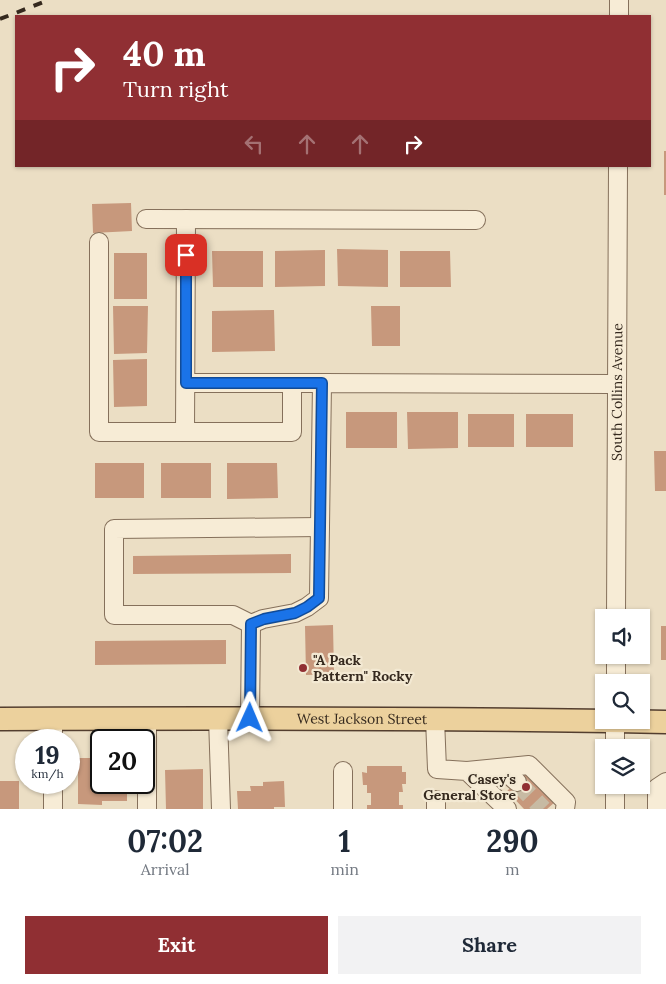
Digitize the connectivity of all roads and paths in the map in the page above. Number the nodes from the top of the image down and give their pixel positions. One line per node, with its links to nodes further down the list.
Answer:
1 (619, 0): 2 (street)
2 (619, 15)
3 (618, 167): 11 (street, South Collins Avenue)
4 (146, 219): 5 (street)
5 (186, 219): 6 (street); 8 (street)
6 (476, 220)
7 (99, 242): 12 (street)
8 (186, 383): 9 (street); 12 (street)
9 (292, 383): 10 (street); 12 (street)
10 (322, 383): 11 (street); 13 (street)
11 (617, 384): 14 (street, South Collins Avenue)
12 (185, 432)
13 (320, 527): 15 (street); 15 (street)
14 (616, 609)
15 (251, 624): 18 (street)
16 (147, 718): 17 (main road, West Jackson Street); 24 (main road, West Jackson Street); 33 (street)
17 (218, 718): 18 (main road, West Jackson Street); 34 (street)
18 (250, 718): 20 (main road, West Jackson Street)
19 (0, 719): 24 (main road, West Jackson Street)
20 (435, 719): 21 (main road, West Jackson Street); 27 (street)
21 (595, 721)
22 (650, 722): 23 (main road, West Jackson Street)
23 (666, 722)
24 (53, 729)
25 (501, 768): 27 (street); 28 (street); 37 (street)
26 (343, 771): 35 (street)
27 (467, 771): 36 (street)
28 (517, 782)
29 (666, 782): 39 (street)
30 (53, 794): 32 (street)
31 (615, 794): 38 (street)
32 (54, 809)
33 (147, 809)
34 (221, 809)
35 (343, 809)
36 (507, 809)
37 (565, 809)
38 (616, 809)
39 (657, 809)

